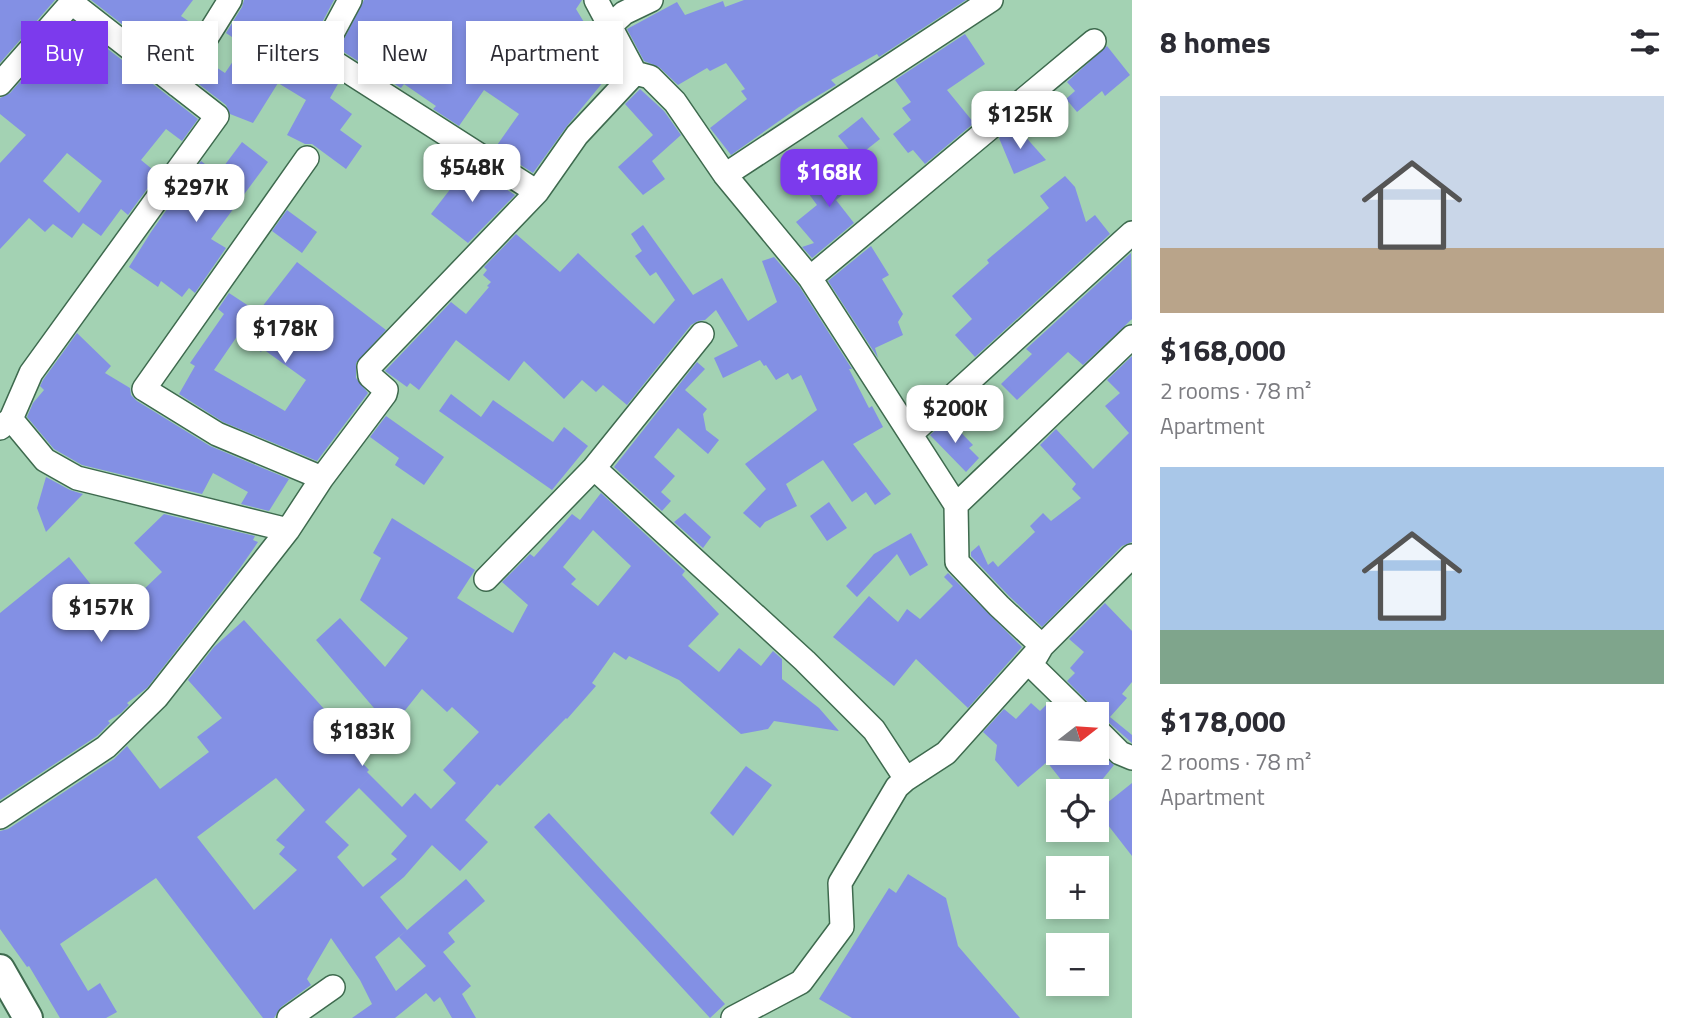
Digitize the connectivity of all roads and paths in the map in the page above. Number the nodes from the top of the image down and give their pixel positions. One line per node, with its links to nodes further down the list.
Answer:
1 (230, 0): 13 (street)
2 (349, 0): 16 (street)
3 (596, 0): 7 (street)
4 (651, 0): 8 (street)
5 (991, 0): 15 (street)
6 (73, 1): 12 (street); 13 (street)
7 (607, 21)
8 (615, 21)
9 (1094, 41): 18 (street)
10 (623, 50): 11 (street)
11 (635, 73): 15 (street); 16 (street)
12 (0, 84)
13 (177, 85): 21 (street)
14 (307, 158): 24 (street)
15 (725, 176): 18 (street)
16 (537, 192): 24 (street)
17 (1132, 233): 22 (street)
18 (810, 278): 22 (street)
19 (702, 334): 23 (street)
20 (1132, 337): 25 (street)
21 (5, 423): 26 (street)
22 (912, 433): 25 (street)
23 (594, 468): 28 (street); 33 (street)
24 (322, 478): 26 (street)
25 (956, 505): 29 (street)
26 (288, 530): 34 (street)
27 (1132, 556): 29 (street)
28 (486, 579)
29 (1042, 646): 30 (street); 33 (street)
30 (1069, 702)
31 (1110, 743): 32 (street)
32 (1132, 758)
33 (906, 779): 39 (street)
34 (0, 817)
35 (0, 969): 37 (main road)
36 (333, 987): 38 (street)
37 (28, 1018)
38 (289, 1018)
39 (733, 1018)

